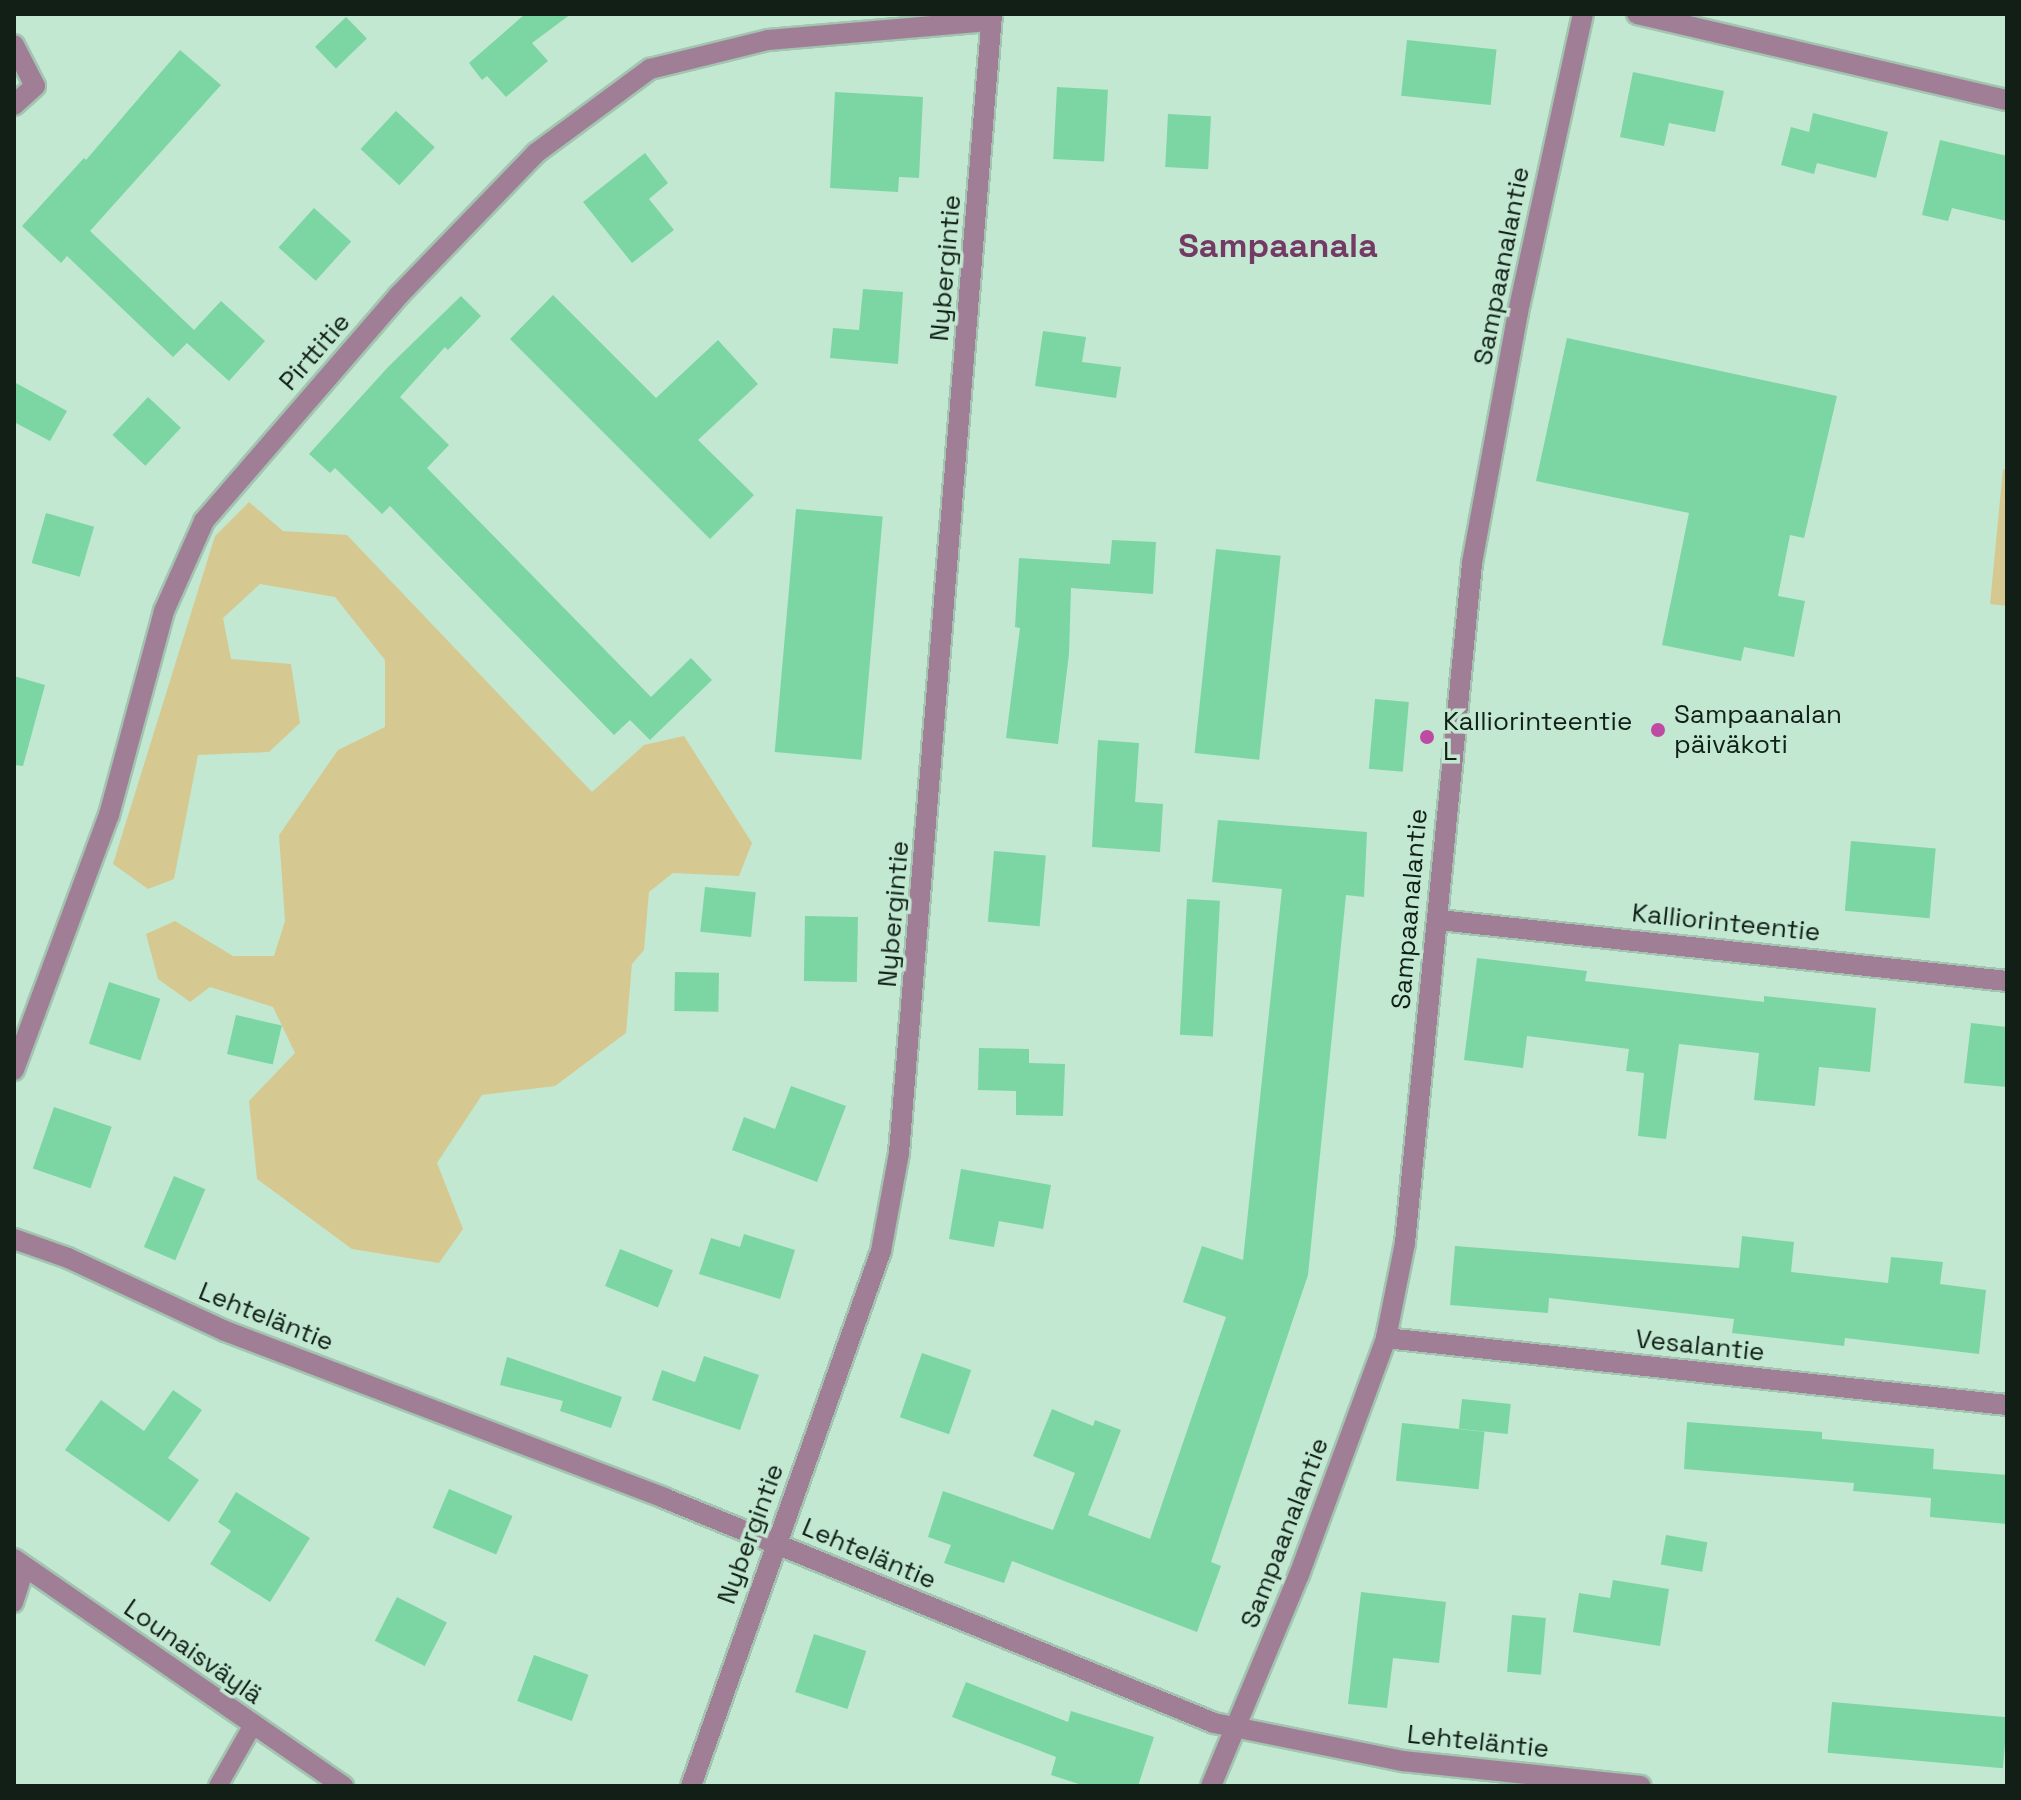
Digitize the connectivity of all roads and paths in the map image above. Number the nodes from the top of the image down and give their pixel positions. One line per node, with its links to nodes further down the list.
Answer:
1 (1583, 14): 7 (street, Sampaanalantie)
2 (1637, 14): 5 (street)
3 (992, 17): 9 (street, Pirttitie); 13 (street, Nybergintie)
4 (14, 45): 6 (street)
5 (2007, 100)
6 (14, 105)
7 (1439, 920): 8 (street, Kalliorinteentie); 11 (street, Sampaanalantie)
8 (2007, 981)
9 (14, 1070)
10 (14, 1239): 13 (street, Lehteläntie)
11 (1386, 1338): 12 (street, Vesalantie); 17 (street, Sampaanalantie)
12 (2007, 1405)
13 (775, 1543): 17 (street, Lehteläntie); 20 (street, Nybergintie)
14 (20, 1563): 15 (lane); 16 (street, Lounaisväylä)
15 (14, 1603)
16 (253, 1725): 18 (lane); 19 (street, Lounaisväylä)
17 (1236, 1730): 21 (street, Sampaanalantie); 22 (street, Lehteläntie)
18 (218, 1786)
19 (343, 1786)
20 (691, 1786)
21 (1211, 1786)
22 (1641, 1786)

